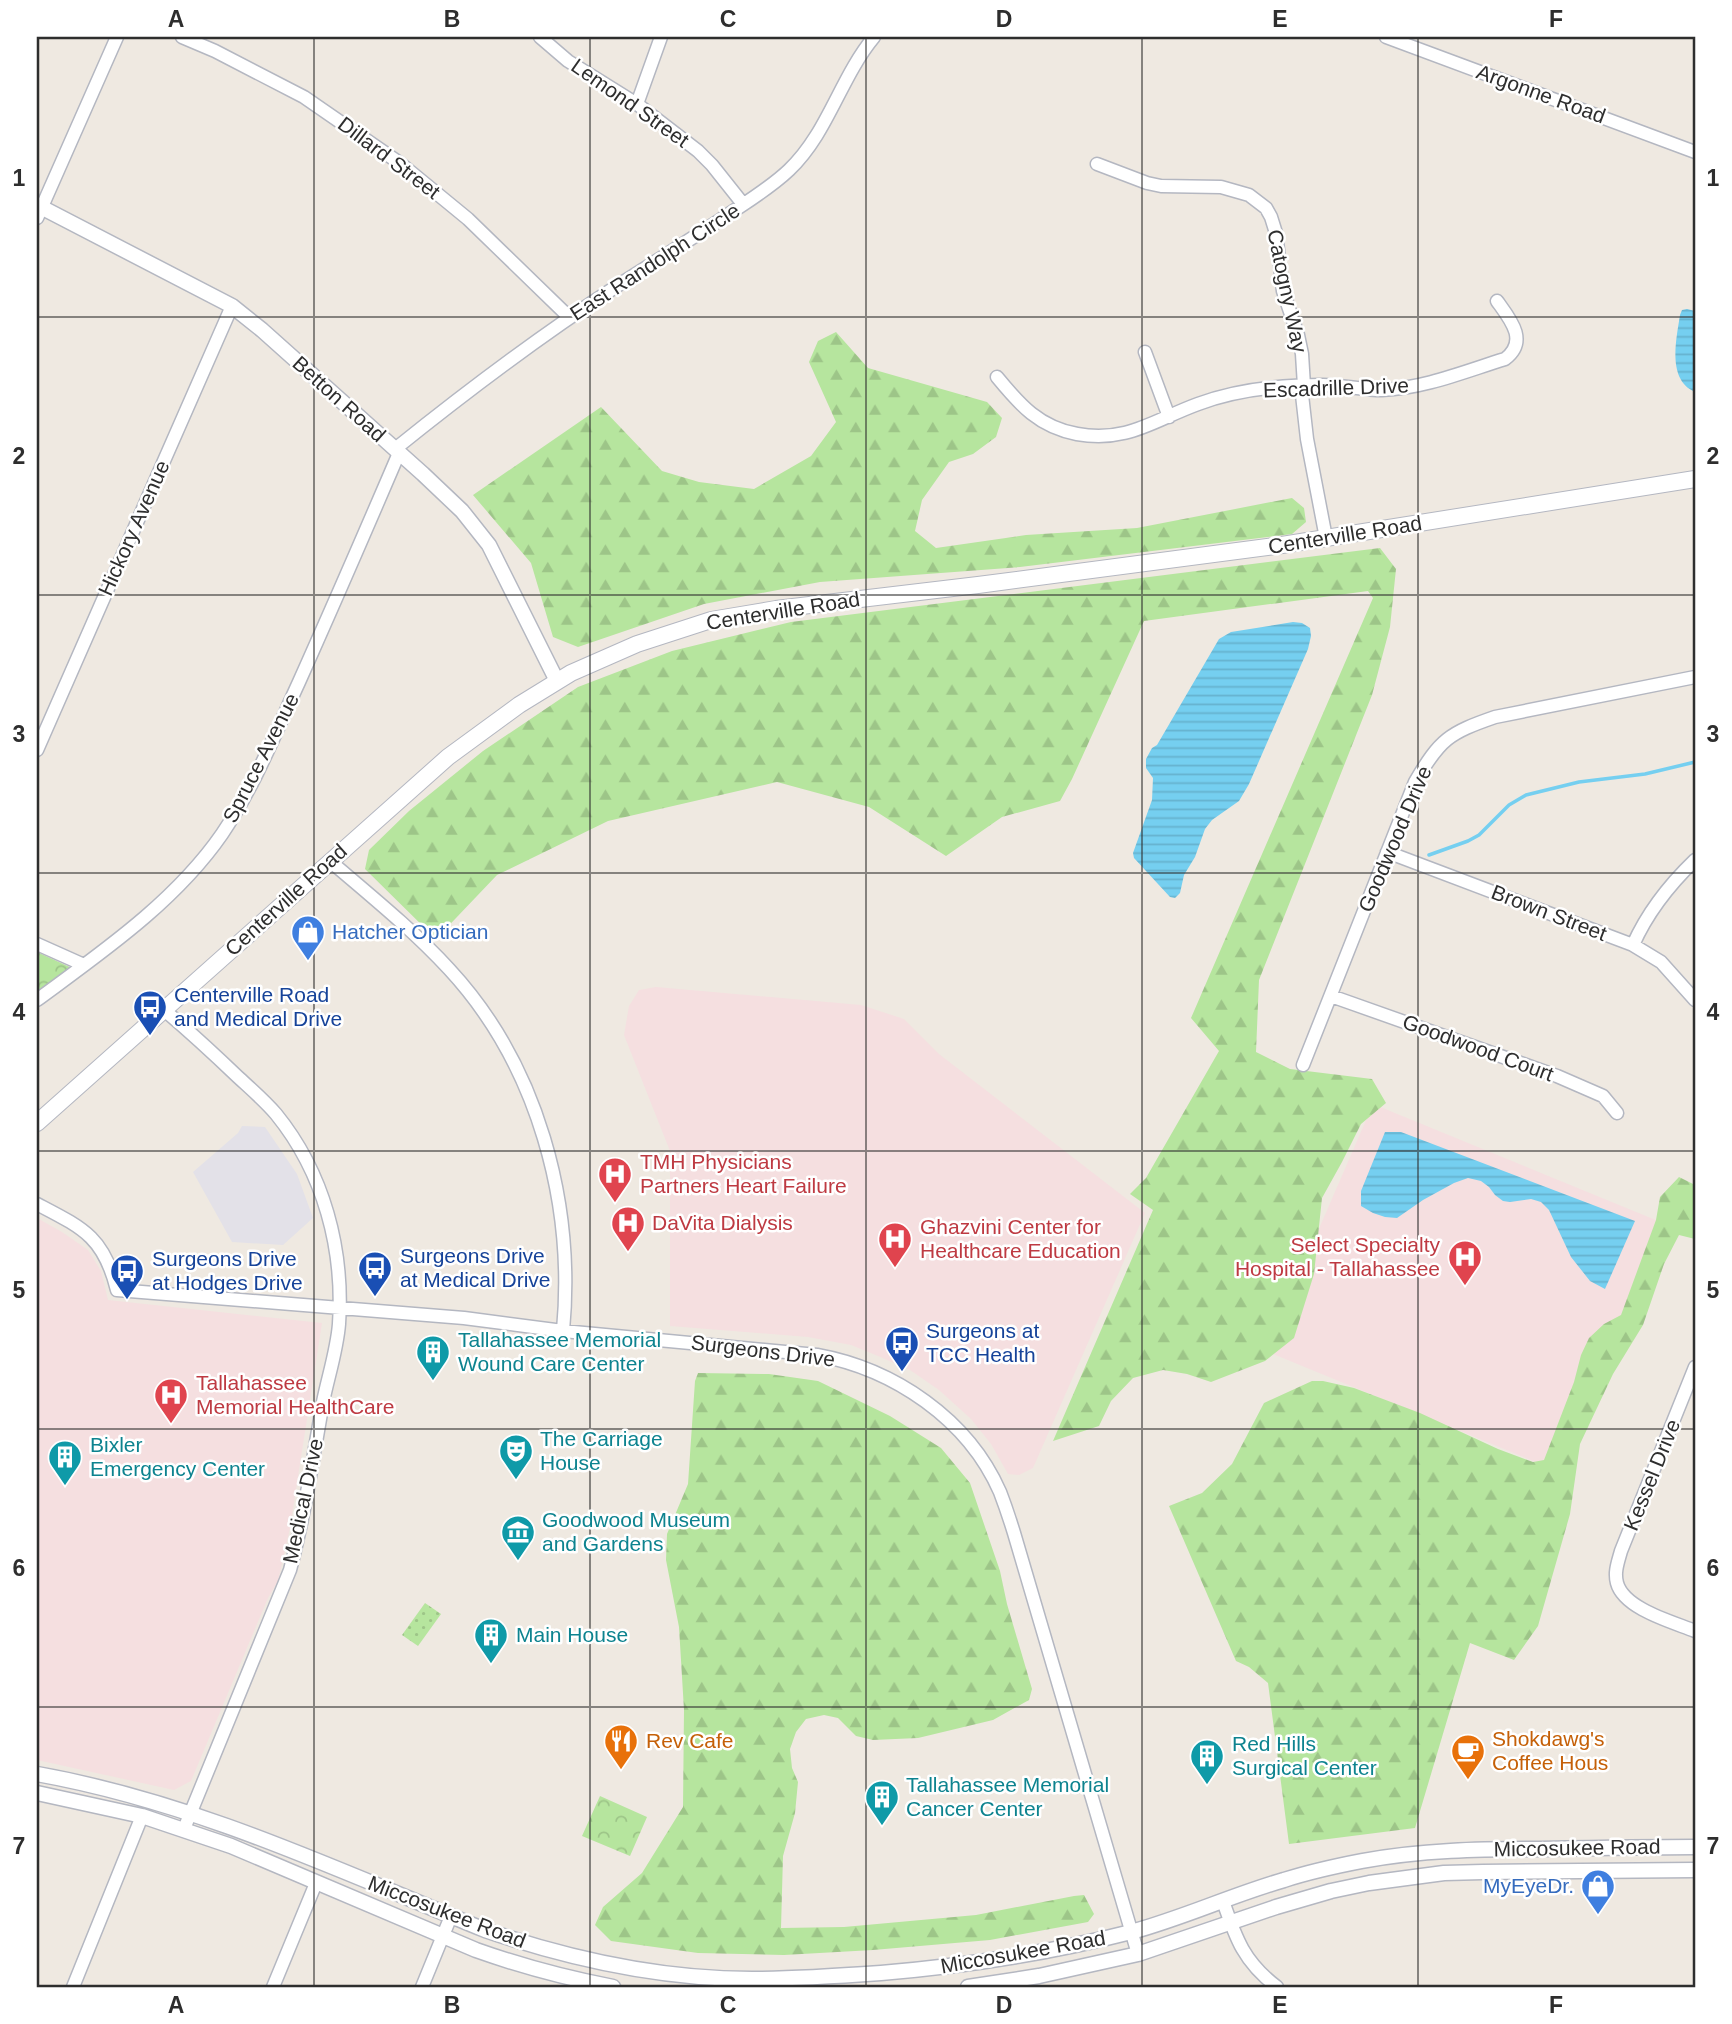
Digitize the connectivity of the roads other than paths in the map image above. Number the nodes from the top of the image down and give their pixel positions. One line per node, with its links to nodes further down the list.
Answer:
1 (117, 37): 11 (street)
2 (182, 37): 14 (street, Dillard Street)
3 (540, 37): 7 (street, Lemond Street)
4 (661, 37): 7 (street)
5 (874, 37): 10 (street, East Randolph Circle)
6 (1386, 37): 8 (street, Argonne Road)
7 (637, 104): 10 (street, Lemond Street)
8 (1695, 152)
9 (1097, 164): 17 (street, Catogny Way)
10 (743, 204): 14 (street, East Randolph Circle)
11 (38, 210): 13 (street, Betton Road)
12 (1497, 301): 17 (street, Escadrille Drive)
13 (232, 306): 19 (street, Betton Road); 24 (street, Hickory Avenue)
14 (569, 317): 19 (street, East Randolph Circle)
15 (1145, 352): 18 (street)
16 (997, 377): 18 (street, Escadrille Drive)
17 (1303, 386): 18 (street, Escadrille Drive); 21 (street)
18 (1169, 418)
19 (397, 451): 23 (street, Betton Road); 30 (street, Spruce Avenue)
20 (1695, 479): 21 (main road, Centerville Road)
21 (1326, 538): 23 (main road, Centerville Road)
22 (1695, 677): 25 (street, Goodwood Drive)
23 (557, 681): 27 (main road, Centerville Road)
24 (37, 750)
25 (1388, 852): 29 (street, Brown Street); 31 (street, Goodwood Drive)
26 (1695, 860): 29 (street)
27 (330, 861): 34 (main road, Centerville Road); 40 (street)
28 (37, 944): 30 (street)
29 (1633, 945): 33 (street, Brown Street)
30 (84, 965): 32 (street, Spruce Avenue)
31 (1331, 996): 35 (street, Goodwood Drive); 36 (street, Goodwood Court)
32 (37, 1000)
33 (1695, 1000)
34 (163, 1009): 37 (main road, Centerville Road); 39 (street, Medical Drive)
35 (1303, 1065)
36 (1617, 1113)
37 (37, 1123)
38 (37, 1204): 39 (street, Surgeons Drive)
39 (339, 1308): 40 (street, Surgeons Drive); 47 (street, Medical Drive)
40 (563, 1331): 60 (street, Surgeons Drive)
41 (1695, 1367): 42 (street, Kessel Drive)
42 (1695, 1631)
43 (37, 1774): 45 (street, Miccosukee Road)
44 (37, 1781): 45 (street)
45 (101, 1787): 47 (street, Miccosukee Road)
46 (37, 1793): 48 (street, Miccosukee Road)
47 (190, 1812): 49 (street, Medical Drive); 55 (street, Miccosukee Road)
48 (142, 1816): 49 (street, Miccosukee Road); 68 (street)
49 (184, 1829): 54 (street, Miccosukee Road)
50 (1695, 1847): 51 (street, Miccosukee Road)
51 (1464, 1850): 53 (street); 56 (street, Miccosukee Road)
52 (1695, 1870): 53 (street, Miccosukee Road)
53 (1463, 1873): 59 (street, Miccosukee Road)
54 (316, 1883): 57 (street, Miccosukee Road); 69 (street)
55 (395, 1893): 57 (street); 58 (street, Miccosukee Road)
56 (1223, 1901): 59 (street); 60 (street, Miccosukee Road)
57 (387, 1913): 61 (street, Miccosukee Road)
58 (451, 1916): 61 (street); 63 (street, Miccosukee Road)
59 (1230, 1923): 62 (street, Miccosukee Road); 73 (street)
60 (1131, 1932): 62 (street, Surgeons Drive); 67 (street, Miccosukee Road)
61 (442, 1937): 64 (street, Miccosukee Road); 70 (street)
62 (1138, 1954): 66 (street, Miccosukee Road)
63 (572, 1955): 64 (street); 67 (street, Miccosukee Road)
64 (520, 1965): 65 (street, Miccosukee Road)
65 (563, 1982): 71 (street, Miccosukee Road)
66 (1040, 1982): 72 (street, Miccosukee Road)
67 (748, 1983)
68 (73, 1987)
69 (273, 1987)
70 (422, 1987)
71 (613, 1987)
72 (968, 1987)
73 (1277, 1987)

